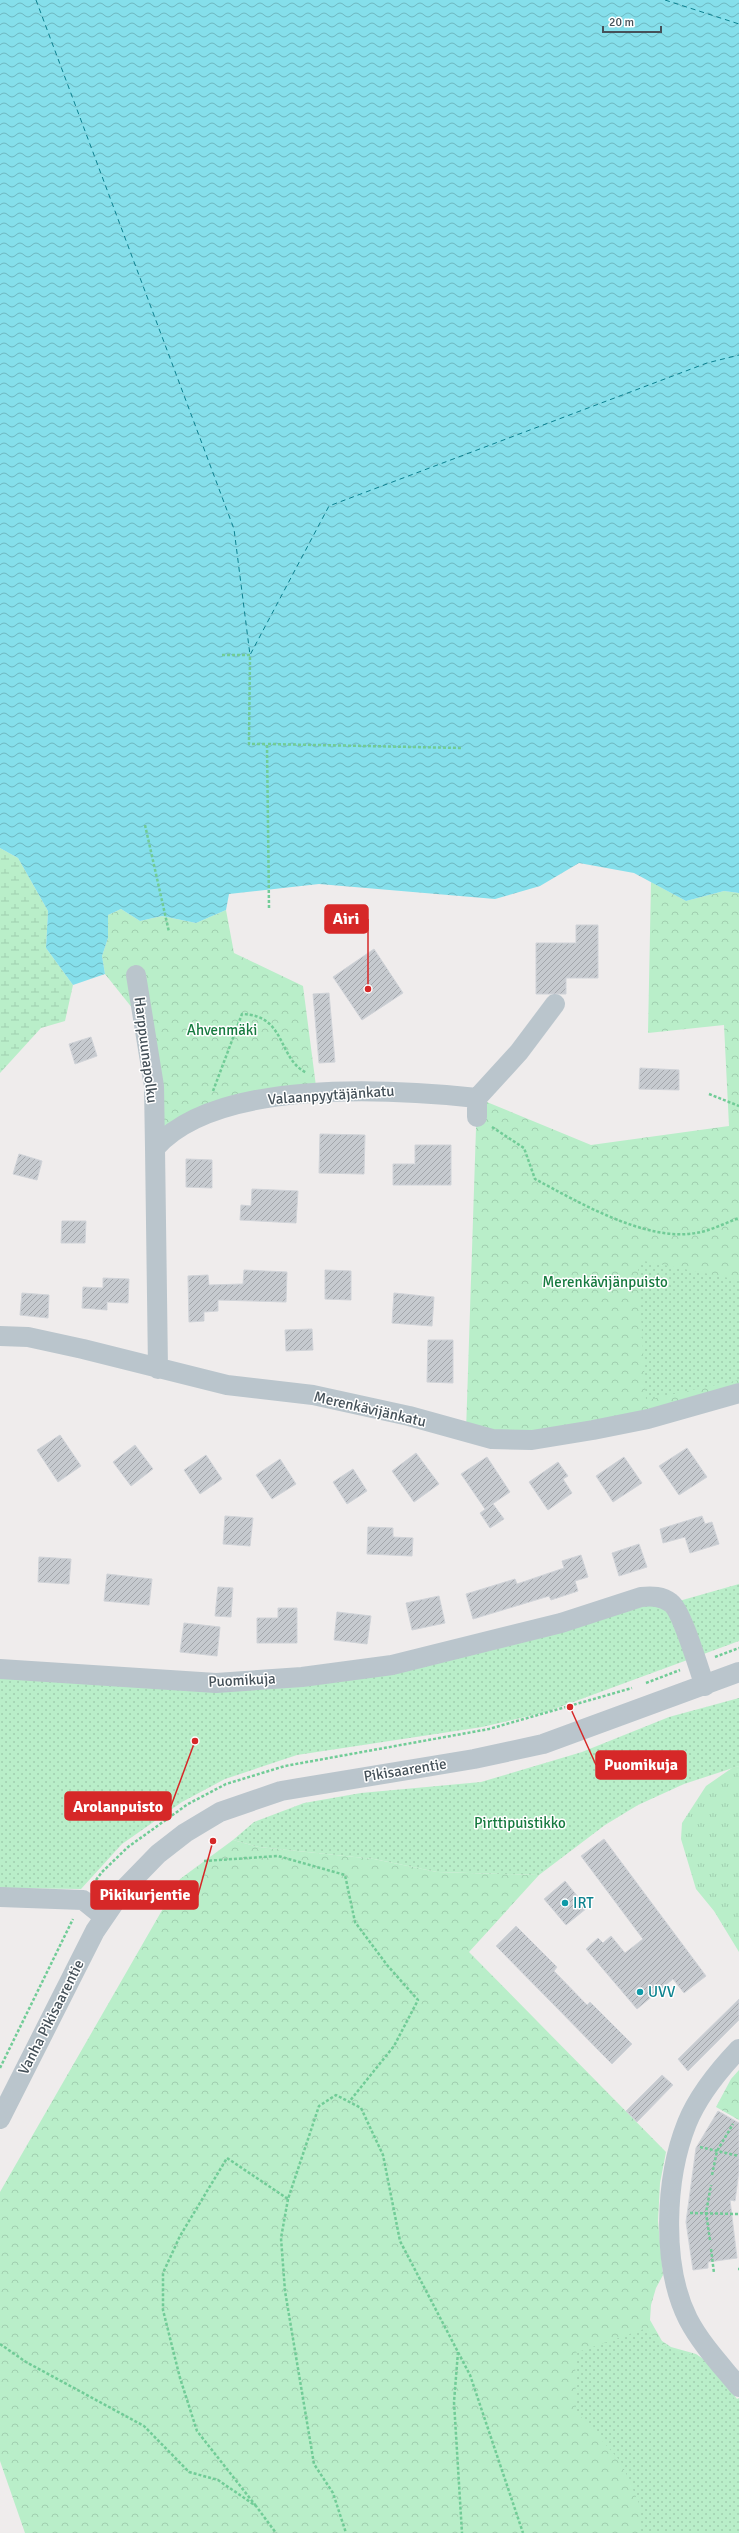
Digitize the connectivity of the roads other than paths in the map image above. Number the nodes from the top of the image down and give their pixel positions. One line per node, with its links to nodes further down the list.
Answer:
1 (136, 975): 3 (street, Harppuunapolku)
2 (555, 1004): 3 (street, Valaanpyytäjänkatu)
3 (155, 1148): 5 (street)
4 (0, 1336): 5 (street, Merenkävijänkatu)
5 (158, 1368): 6 (street, Merenkävijänkatu)
6 (739, 1393)
7 (0, 1669): 9 (street, Puomikuja)
8 (739, 1672): 9 (street, Pikisaarentie)
9 (705, 1686): 11 (street, Pikisaarentie)
10 (0, 1897): 11 (street)
11 (104, 1917): 13 (street, Vanha Pikisaarentie)
12 (739, 2049): 14 (street)
13 (0, 2119)
14 (739, 2387)

